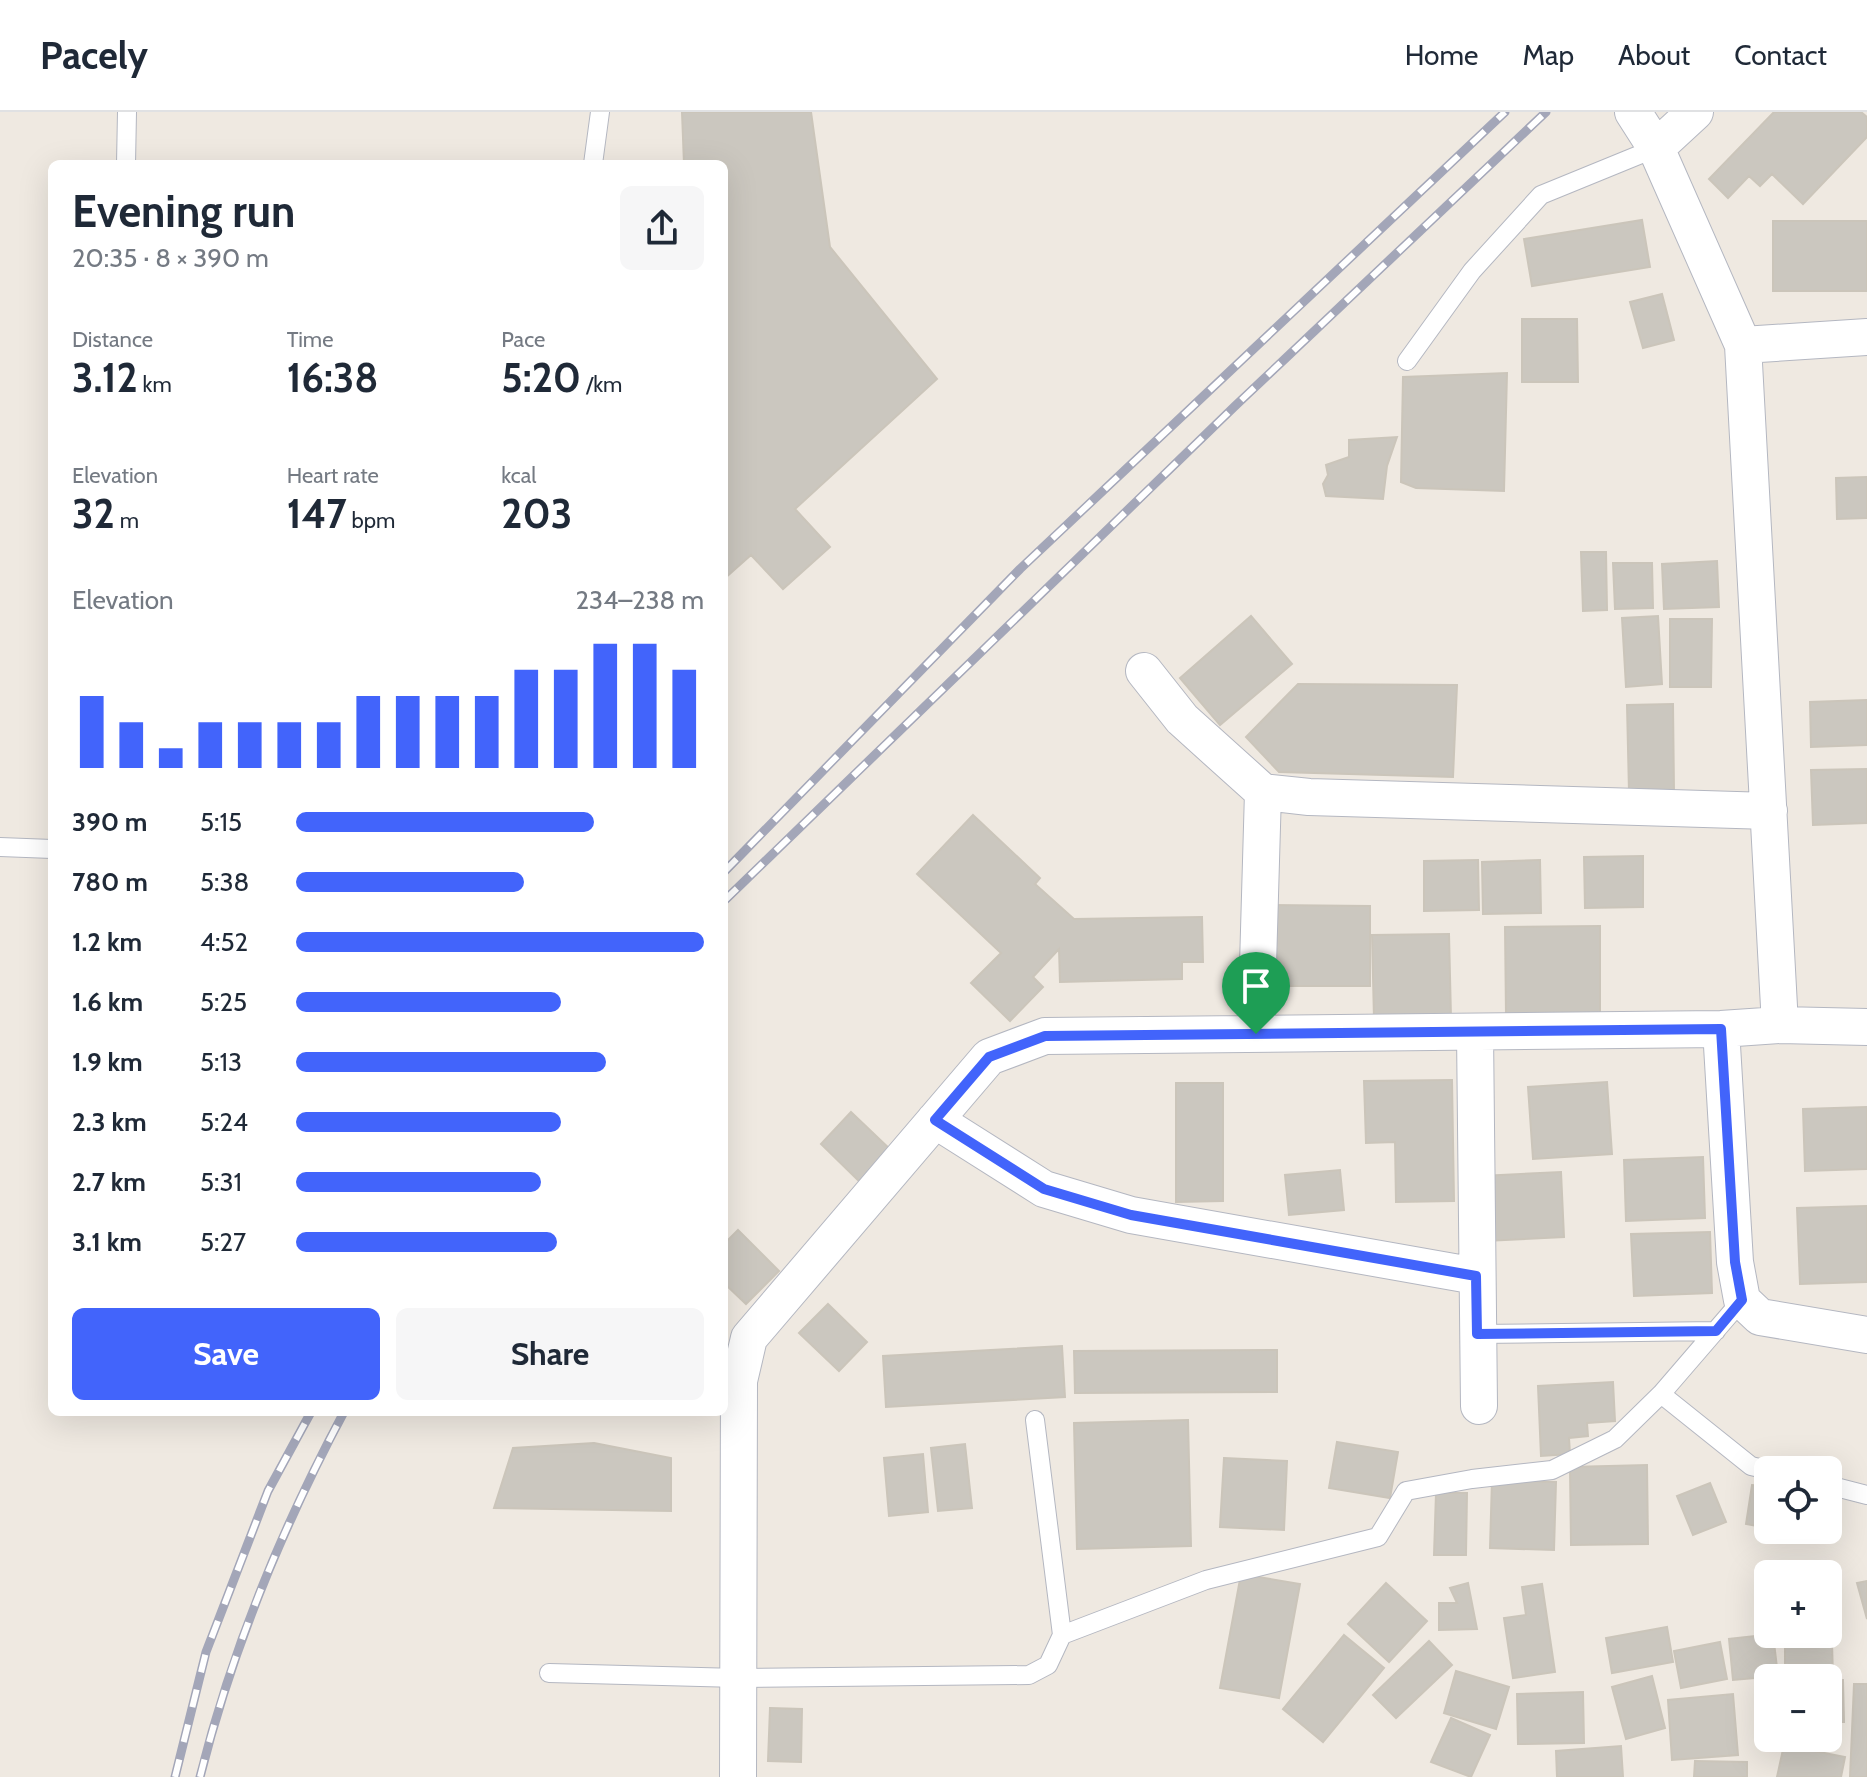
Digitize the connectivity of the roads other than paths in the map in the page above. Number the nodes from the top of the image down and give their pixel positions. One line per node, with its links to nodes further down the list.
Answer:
1 (127, 112): 6 (lane)
2 (600, 112): 7 (lane)
3 (1633, 112): 5 (street)
4 (1695, 112): 5 (street)
5 (1656, 148): 9 (street); 10 (lane)
6 (126, 160)
7 (594, 160)
8 (1867, 337): 9 (street)
9 (1743, 345): 13 (street)
10 (1407, 361)
11 (1144, 671): 12 (street)
12 (1263, 792): 13 (street); 20 (street)
13 (1769, 811): 16 (street)
14 (0, 847): 15 (lane)
15 (48, 849)
16 (1780, 1025): 17 (street); 18 (street)
17 (1867, 1027)
18 (1721, 1029): 19 (street); 23 (street)
19 (1475, 1032): 20 (street); 22 (street)
20 (1256, 1034): 21 (street)
21 (935, 1120): 22 (street); 35 (street)
22 (1476, 1276): 25 (street)
23 (1742, 1300): 24 (lane); 26 (street)
24 (1716, 1331): 25 (lane); 27 (lane)
25 (1477, 1334): 28 (street)
26 (1867, 1335)
27 (1661, 1394): 30 (lane); 33 (lane)
28 (1479, 1406)
29 (1035, 1420): 33 (lane)
30 (1754, 1467)
31 (1842, 1489): 32 (lane)
32 (1867, 1495)
33 (1062, 1635): 35 (lane)
34 (549, 1673): 35 (lane)
35 (738, 1678): 36 (street)
36 (738, 1777)

